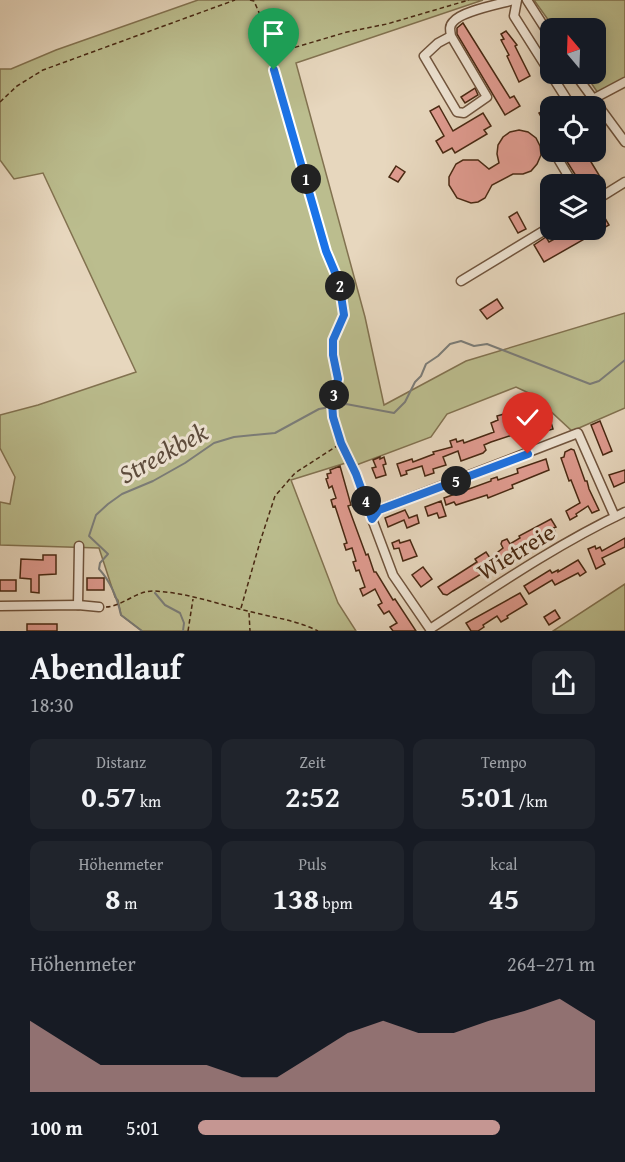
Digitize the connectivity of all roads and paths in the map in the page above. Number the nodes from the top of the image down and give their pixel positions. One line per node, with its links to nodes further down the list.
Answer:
1 (236, 0): 12 (path)
2 (250, 0): 8 (path)
3 (469, 0): 8 (path)
4 (515, 0): 7 (street); 9 (street)
5 (526, 0): 6 (street)
6 (540, 21)
7 (451, 36): 7 (street)
8 (279, 49): 19 (path)
9 (540, 55)
10 (625, 82): 11 (street)
11 (599, 96)
12 (0, 102)
13 (606, 116): 14 (street)
14 (625, 142)
15 (625, 182): 16 (street)
16 (606, 194)
17 (540, 233): 18 (street)
18 (461, 281)
19 (341, 443): 22 (path); 29 (path)
20 (625, 512): 21 (street, Wietreie)
21 (615, 517): 22 (street); 22 (street, Wietreie)
22 (372, 519)
23 (79, 546): 25 (street)
24 (193, 598): 27 (path); 29 (path); 31 (path)
25 (78, 605): 26 (street); 28 (street)
26 (0, 606)
27 (114, 606)
28 (99, 607)
29 (241, 609): 30 (path)
30 (249, 612): 32 (path); 33 (path)
31 (188, 631)
32 (250, 631)
33 (318, 631)

